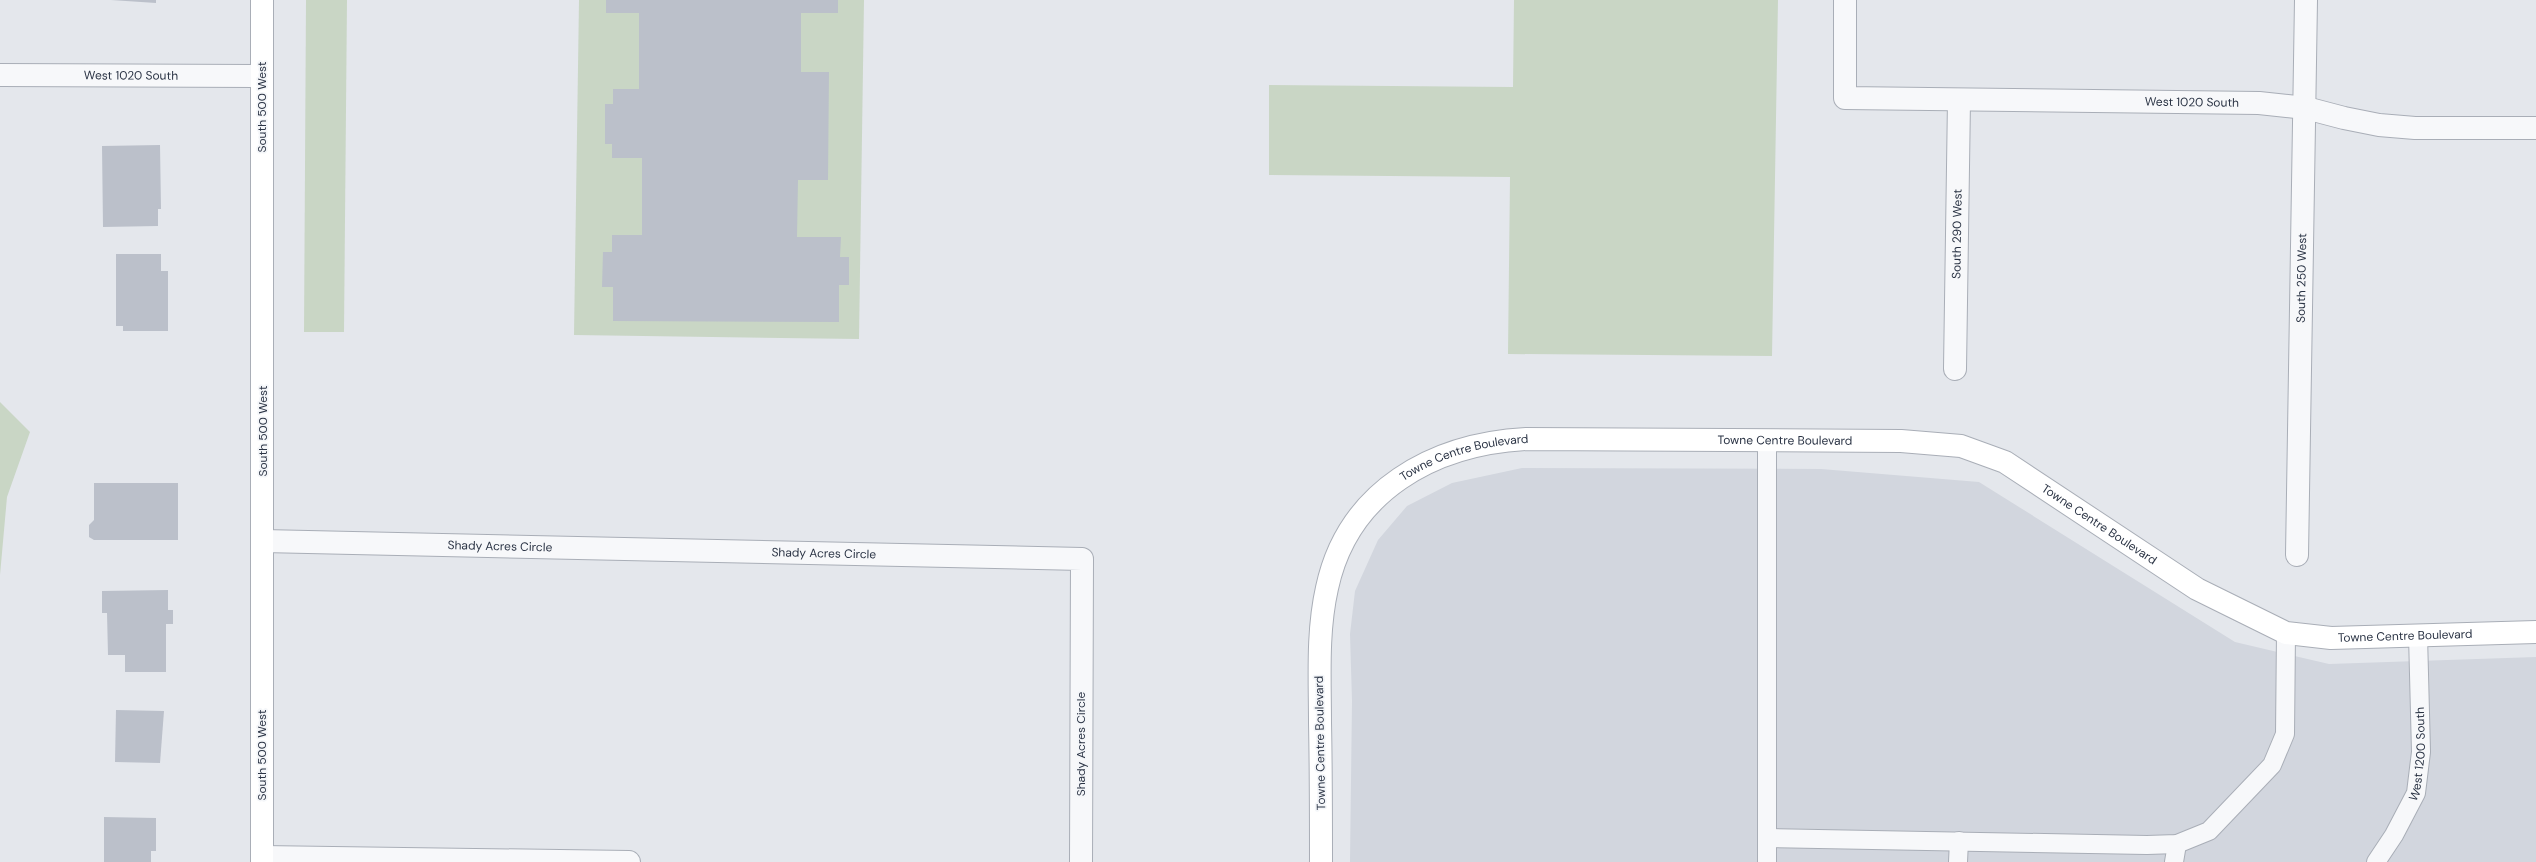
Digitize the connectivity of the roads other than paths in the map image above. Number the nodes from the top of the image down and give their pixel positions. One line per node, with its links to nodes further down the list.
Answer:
1 (262, 0): 5 (street, South 500 West)
2 (1845, 0): 6 (street, West 1020 South)
3 (2306, 0): 7 (street, South 250 West)
4 (0, 75): 5 (street, West 1020 South)
5 (262, 76): 11 (street, South 500 West)
6 (1960, 100): 7 (street, West 1020 South); 9 (street, South 290 West)
7 (2306, 108): 8 (street, West 1020 South); 12 (street, South 250 West)
8 (2536, 128)
9 (1955, 368)
10 (1767, 441): 14 (street, Towne Centre Boulevard); 16 (lane); 22 (street, Towne Centre Boulevard)
11 (263, 541): 19 (street, South 500 West); 21 (street, Shady Acres Circle)
12 (2297, 556)
13 (2536, 632): 15 (street, Towne Centre Boulevard)
14 (2286, 633): 15 (street, Towne Centre Boulevard); 18 (lane)
15 (2418, 635): 26 (lane, West 1200 South)
16 (1768, 838): 17 (lane); 23 (lane)
17 (1959, 841): 18 (lane); 24 (lane)
18 (2177, 844): 25 (lane)
19 (262, 859): 20 (street)
20 (629, 862)
21 (1081, 862)
22 (1321, 862)
23 (1767, 862)
24 (1958, 862)
25 (2174, 862)
26 (2376, 862)

